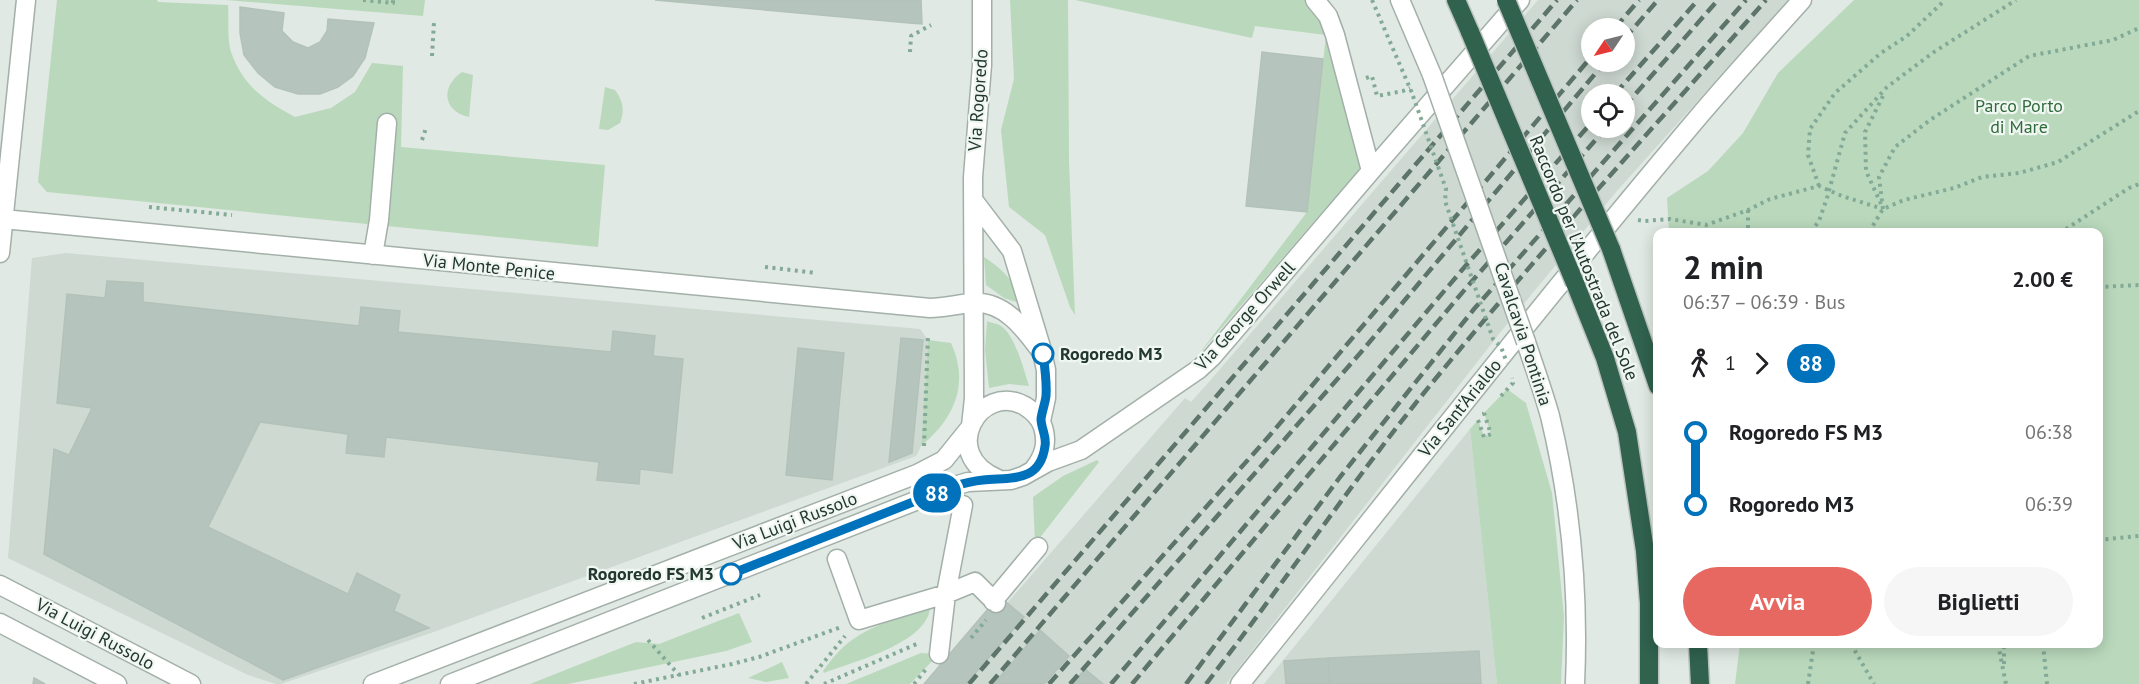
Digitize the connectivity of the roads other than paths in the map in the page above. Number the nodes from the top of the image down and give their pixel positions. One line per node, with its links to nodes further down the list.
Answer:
1 (26, 0): 12 (street)
2 (982, 0): 11 (street, Via Rogoredo)
3 (1315, 0): 10 (street)
4 (1400, 0): 35 (street, Cavalcavia Pontinia, bridge)
5 (1456, 0): 36 (highway, Raccordo per l'Autostrada del Sole, bridge)
6 (1506, 0): 17 (highway, Raccordo per l'Autostrada del Sole, bridge)
7 (1520, 0): 10 (street, Via George Orwell)
8 (1802, 0): 34 (street, Via Sant'Arialdo)
9 (387, 123): 14 (street)
10 (1371, 171): 20 (street, Via George Orwell)
11 (974, 201): 15 (street, Via Rogoredo); 16 (street)
12 (3, 219): 13 (street); 14 (street, Via Monte Penice)
13 (0, 253)
14 (373, 255): 15 (street, Via Monte Penice)
15 (974, 303): 16 (street); 19 (street, Via Rogoredo)
16 (1043, 354): 18 (street)
17 (1653, 371)
18 (1041, 421): 19 (street); 20 (street)
19 (970, 428): 21 (street); 32 (street, Via Luigi Russolo)
20 (1034, 469): 21 (street)
21 (999, 479): 33 (street, Via Luigi Russolo)
22 (963, 505): 26 (street)
23 (1038, 547): 26 (street)
24 (837, 560): 26 (street)
25 (0, 585): 31 (street, Via Luigi Russolo)
26 (946, 594): 29 (street)
27 (0, 623): 30 (street, Via Luigi Russolo)
28 (1698, 648): 37 (highway)
29 (939, 654)
30 (117, 684)
31 (190, 684)
32 (373, 684)
33 (450, 684)
34 (1240, 684)
35 (1575, 684)
36 (1648, 684)
37 (1700, 684)

